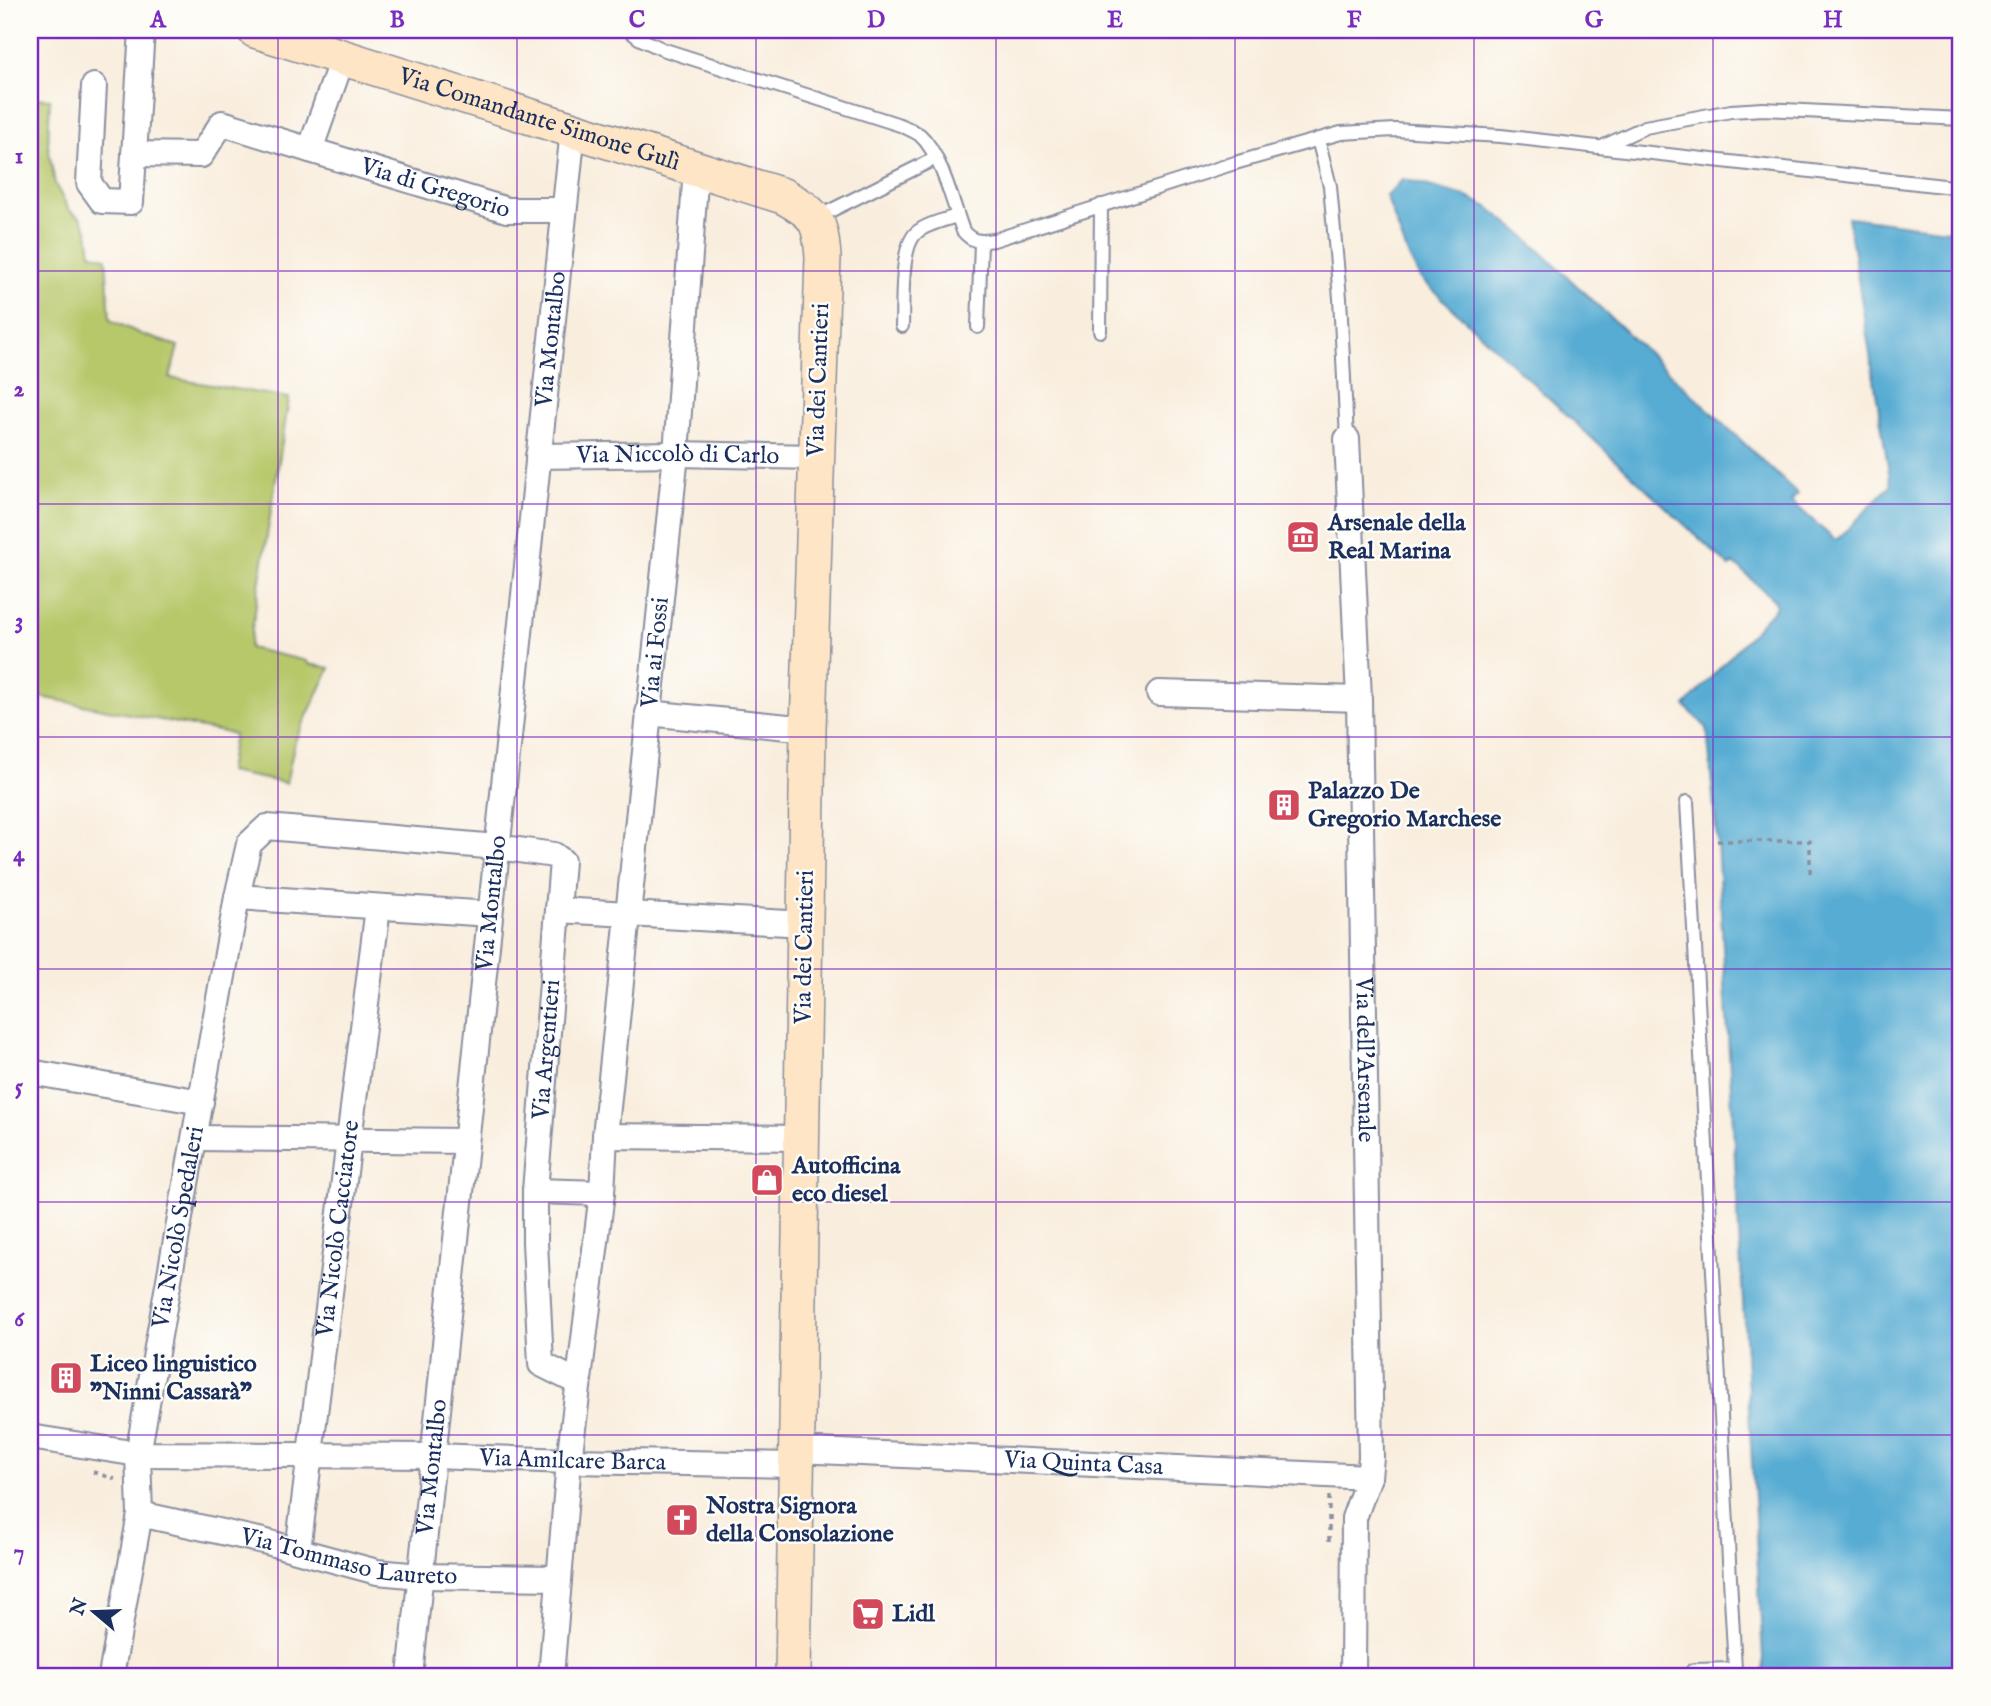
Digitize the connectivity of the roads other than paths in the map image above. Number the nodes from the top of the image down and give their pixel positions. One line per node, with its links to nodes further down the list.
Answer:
1 (142, 30): 11 (street)
2 (255, 30): 4 (main road, Via Comandante Simone Gulì)
3 (629, 30): 12 (lane)
4 (342, 59): 7 (main road, Via Comandante Simone Gulì); 10 (street)
5 (94, 86): 11 (street)
6 (1961, 119): 9 (lane)
7 (573, 130): 13 (main road, Via Comandante Simone Gulì); 16 (street, Via Montalbo)
8 (1318, 139): 9 (lane); 15 (lane); 23 (lane)
9 (1604, 146): 14 (lane)
10 (310, 150): 11 (street, Via di Gregorio); 16 (street, Via di Gregorio)
11 (134, 154)
12 (936, 158): 17 (lane); 18 (lane)
13 (696, 168): 18 (main road, Via Comandante Simone Gulì); 24 (street, Via ai Fossi)
14 (1961, 188)
15 (1101, 205): 19 (lane); 22 (lane)
16 (564, 210): 25 (street, Via Montalbo)
17 (957, 216): 19 (lane); 20 (lane)
18 (816, 219): 26 (main road, Via dei Cantieri)
19 (981, 242): 21 (lane)
20 (902, 326)
21 (978, 327)
22 (1100, 331)
23 (1348, 439): 28 (street, Via dell'Arsenale)
24 (676, 454): 25 (street, Via Niccolò di Carlo); 26 (street, Via Niccolò di Carlo); 29 (street, Via ai Fossi)
25 (538, 456): 32 (street, Via Montalbo)
26 (817, 457): 30 (main road, Via dei Cantieri)
27 (1159, 693): 28 (street)
28 (1359, 699): 55 (street, Via dell'Arsenale)
29 (648, 713): 30 (street); 37 (street, Via ai Fossi)
30 (808, 729): 38 (main road, Via dei Cantieri)
31 (1686, 802): 65 (lane)
32 (497, 847): 33 (street, Via Nicolò Spedaleri); 35 (street, Via Argentieri); 36 (street, Via Montalbo)
33 (237, 897): 34 (street); 40 (street, Via Nicolò Spedaleri)
34 (378, 907): 36 (street); 43 (street, Via Nicolò Cacciatore)
35 (558, 910): 37 (street); 46 (street, Via Argentieri)
36 (490, 914): 45 (street, Via Montalbo)
37 (629, 915): 38 (street); 41 (street, Via ai Fossi)
38 (805, 924): 44 (main road, Via dei Cantieri)
39 (30, 1072): 40 (street)
40 (201, 1102): 42 (street, Via Nicolò Spedaleri)
41 (605, 1136): 44 (street); 47 (street, Via ai Fossi)
42 (195, 1138): 43 (street); 50 (street, Via Nicolò Spedaleri)
43 (349, 1138): 45 (street); 51 (street, Via Nicolò Cacciatore)
44 (802, 1138): 53 (main road, Via dei Cantieri)
45 (466, 1141): 52 (street, Via Montalbo)
46 (535, 1191): 47 (street); 48 (street, Via Argentieri)
47 (601, 1193): 48 (street, Via ai Fossi)
48 (577, 1382): 54 (street, Via ai Fossi)
49 (30, 1437): 50 (street, Via Amilcare Barca)
50 (138, 1454): 51 (street, Via Amilcare Barca); 56 (street, Via Nicolò Spedaleri)
51 (310, 1455): 52 (street, Via Amilcare Barca); 57 (street, Via Nicolò Cacciatore)
52 (433, 1456): 54 (street, Via Amilcare Barca); 58 (street, Via Montalbo)
53 (797, 1457): 54 (street, Via Amilcare Barca); 55 (street, Via Quinta Casa); 63 (main road, Via dei Cantieri)
54 (569, 1461): 59 (street, Via ai Fossi)
55 (1369, 1477): 64 (street, Via dell'Arsenale)
56 (140, 1514): 57 (street, Via Tommaso Laureto); 60 (street, Via Nicolò Spedaleri)
57 (298, 1550): 58 (street, Via Tommaso Laureto)
58 (420, 1576): 59 (street, Via Tommaso Laureto); 61 (street, Via Montalbo)
59 (559, 1578): 62 (street, Via ai Fossi)
60 (111, 1676)
61 (410, 1676)
62 (551, 1676)
63 (793, 1676)
64 (1353, 1676)
65 (1693, 1676)

